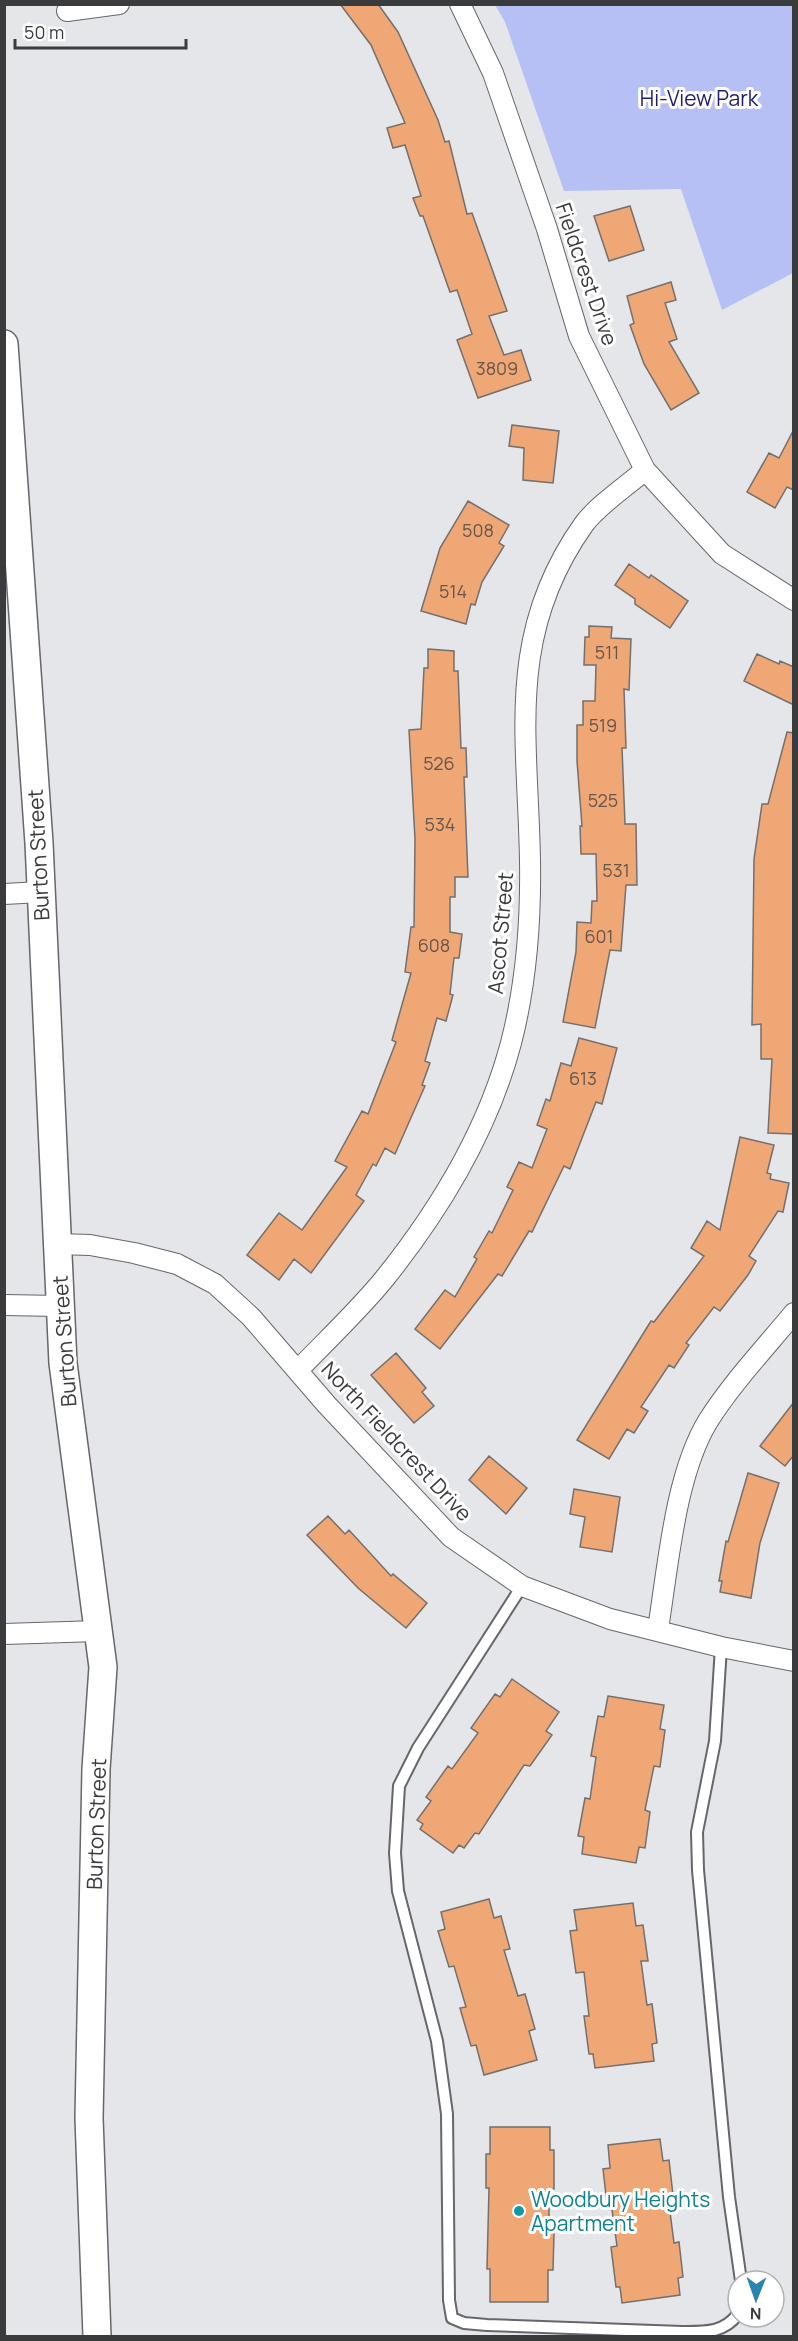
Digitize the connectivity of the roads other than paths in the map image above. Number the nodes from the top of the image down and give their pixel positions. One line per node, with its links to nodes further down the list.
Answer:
1 (119, 4): 3 (street)
2 (460, 4): 5 (street, Fieldcrest Drive)
3 (67, 11)
4 (5, 360): 6 (street, Burton Street)
5 (645, 470): 7 (street, Fieldcrest Drive); 14 (street, Ascot Street)
6 (11, 546): 8 (street, Burton Street)
7 (794, 600)
8 (41, 891): 9 (street); 10 (street, Burton Street)
9 (4, 894)
10 (57, 1244): 12 (street, Burton Street); 14 (street, North Fieldcrest Drive)
11 (4, 1305): 12 (street)
12 (60, 1306): 17 (street, Burton Street)
13 (794, 1313): 16 (street)
14 (298, 1370): 15 (street, North Fieldcrest Drive)
15 (522, 1586): 16 (street, North Fieldcrest Drive); 22 (lane)
16 (658, 1629): 19 (street, North Fieldcrest Drive)
17 (98, 1631): 18 (street); 23 (street, Burton Street)
18 (4, 1634)
19 (721, 1647): 20 (street, North Fieldcrest Drive); 21 (lane)
20 (794, 1661)
21 (739, 2269)
22 (726, 2325)
23 (97, 2337)

